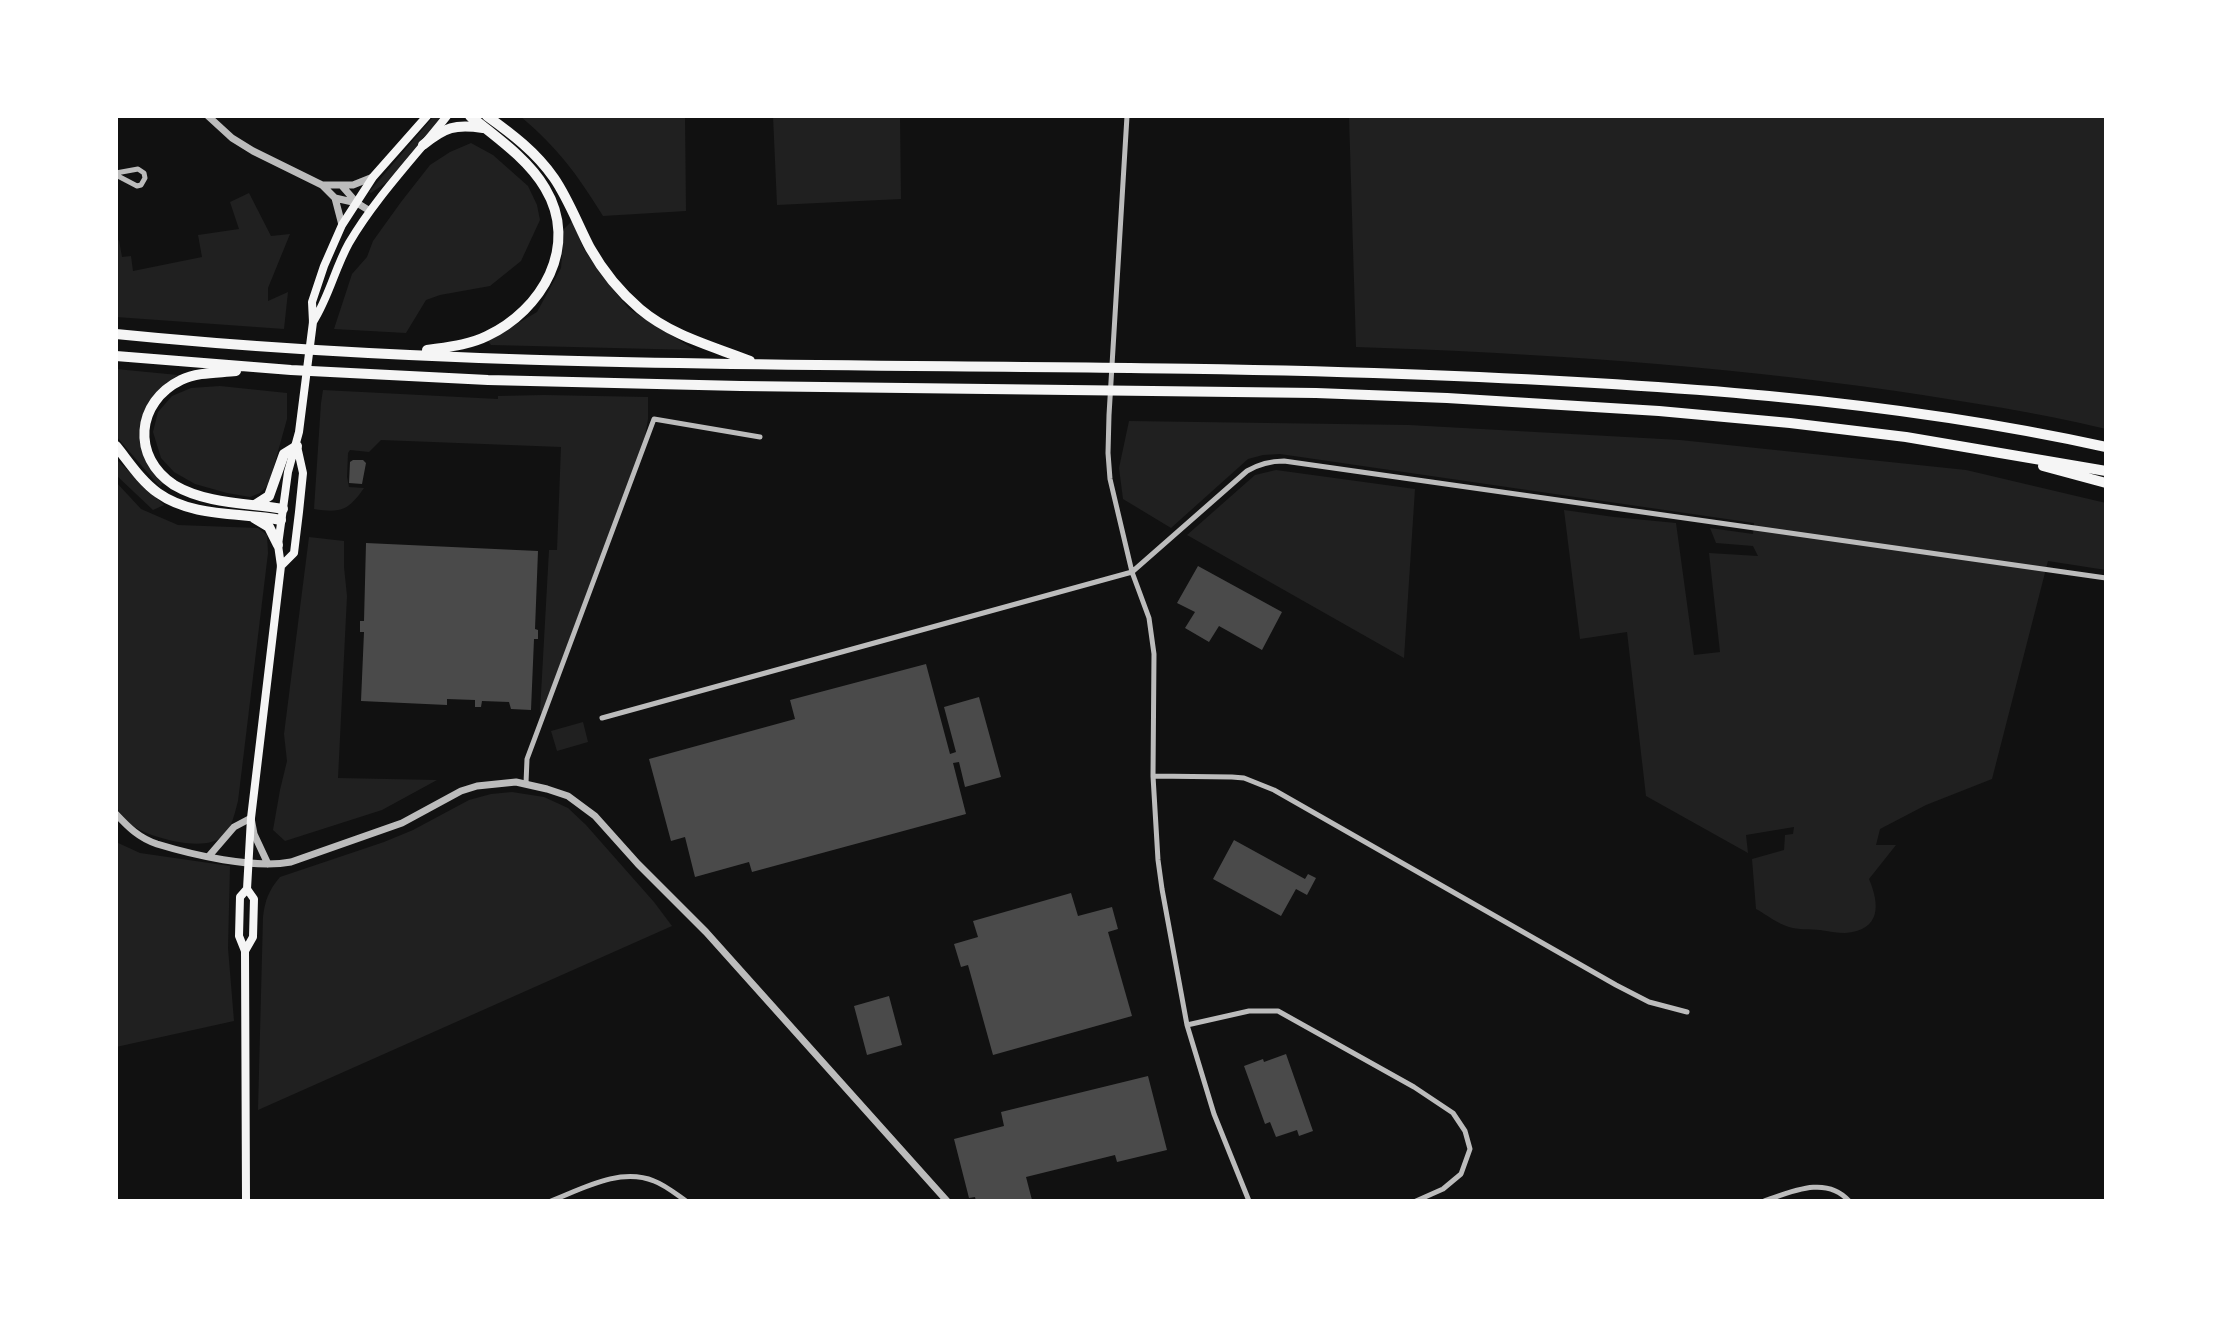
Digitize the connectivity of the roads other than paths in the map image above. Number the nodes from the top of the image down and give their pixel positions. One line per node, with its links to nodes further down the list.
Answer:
1 (208, 116): 13 (street)
2 (427, 116): 12 (main road)
3 (447, 116): 10 (main road)
4 (470, 116): 8 (highway)
5 (487, 116): 9 (highway)
6 (497, 116): 9 (highway)
7 (1127, 116): 39 (street)
8 (486, 129): 10 (highway); 21 (highway)
9 (510, 132): 23 (highway)
10 (423, 145): 17 (main road)
11 (116, 174): 11 (street)
12 (373, 177): 14 (street); 16 (main road)
13 (322, 185): 14 (street); 15 (street)
14 (341, 185): 16 (street)
15 (335, 198): 16 (street); 18 (street)
16 (357, 203): 17 (street); 18 (main road)
17 (370, 211): 19 (main road)
18 (342, 225): 19 (main road)
19 (313, 322): 27 (main road)
20 (116, 334): 21 (highway)
21 (405, 354): 23 (highway)
22 (116, 356): 24 (highway)
23 (759, 365): 28 (highway)
24 (270, 369): 29 (highway); 32 (highway)
25 (760, 437): 43 (street)
26 (116, 446): 34 (highway)
27 (297, 446): 32 (highway); 33 (main road); 35 (main road)
28 (2106, 447)
29 (1991, 451): 30 (highway); 31 (highway)
30 (2106, 471)
31 (2106, 483)
32 (255, 505): 35 (highway)
33 (299, 512): 35 (main road); 36 (main road)
34 (248, 515): 35 (highway); 37 (highway)
35 (282, 515): 36 (main road); 37 (main road)
36 (298, 523): 38 (main road)
37 (278, 545): 38 (main road)
38 (281, 566): 45 (main road)
39 (1132, 572): 40 (street); 41 (street); 42 (street)
40 (2106, 578)
41 (602, 718)
42 (1153, 776): 51 (street); 52 (street)
43 (526, 783): 48 (street); 56 (street)
44 (116, 814): 46 (street)
45 (251, 818): 46 (street); 47 (main road); 48 (street)
46 (209, 856): 47 (street)
47 (248, 862): 48 (street); 49 (main road)
48 (268, 864)
49 (247, 889): 50 (main road); 50 (main road)
50 (245, 951): 53 (main road)
51 (1687, 1012)
52 (1187, 1025): 57 (street); 58 (street)
53 (246, 1201)
54 (552, 1201): 55 (street)
55 (686, 1201)
56 (947, 1201)
57 (1249, 1201)
58 (1416, 1201)
59 (1764, 1201): 60 (street)
60 (1849, 1201)

